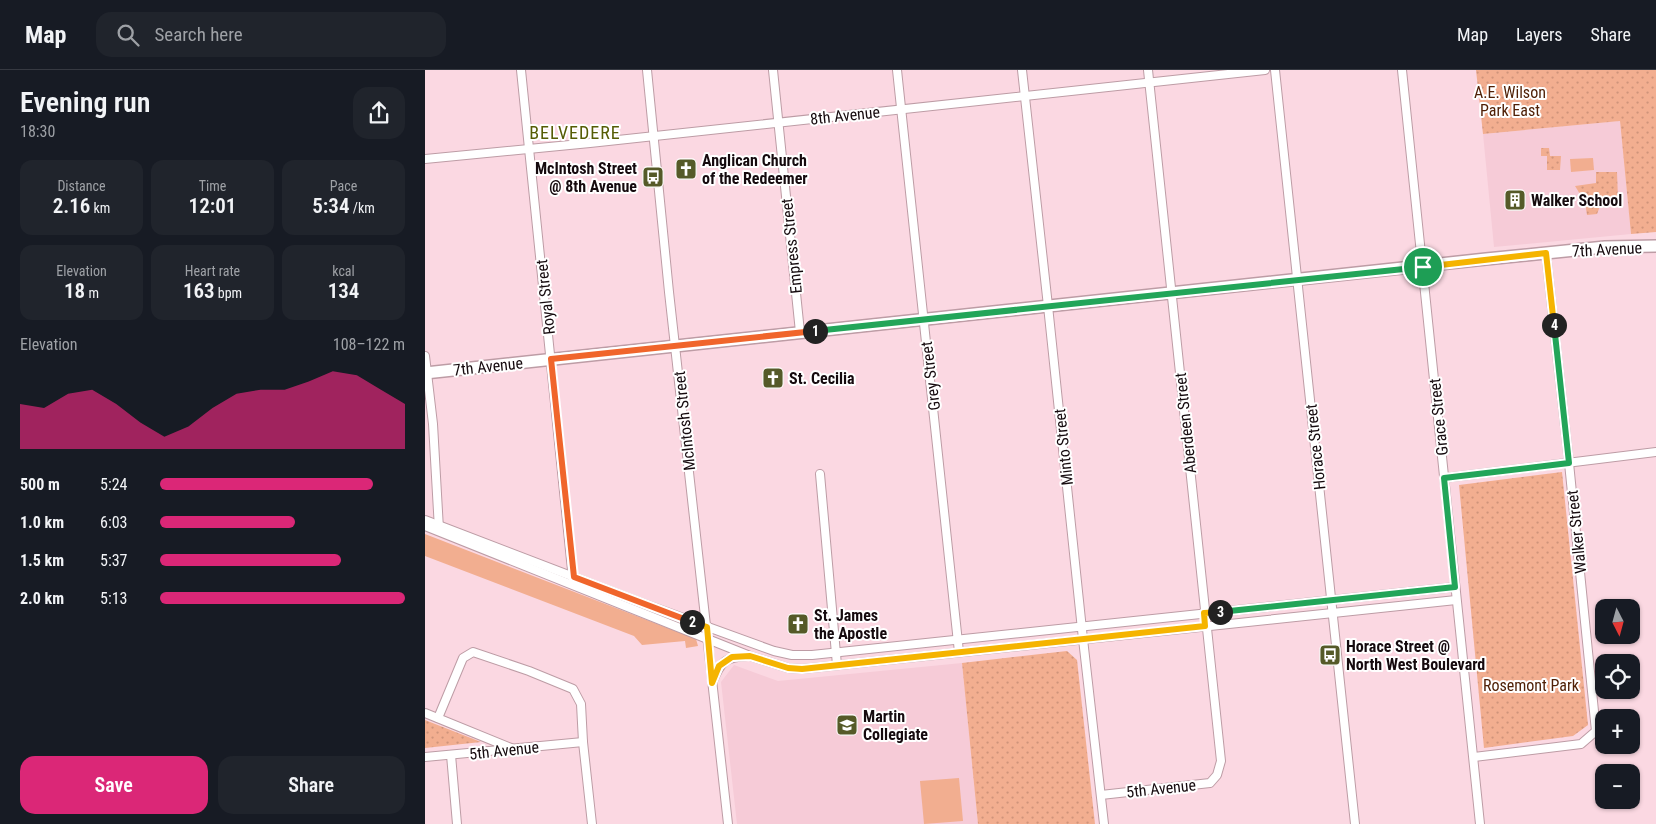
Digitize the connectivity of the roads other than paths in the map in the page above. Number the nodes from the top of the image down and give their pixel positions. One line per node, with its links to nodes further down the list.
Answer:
1 (521, 70): 15 (street, Royal Street)
2 (647, 70): 14 (street, McIntosh Street)
3 (773, 70): 13 (street, Empress Street)
4 (897, 70): 12 (street, Grey Street)
5 (1022, 70): 11 (street, Minto Street)
6 (1148, 70): 10 (street, Aberdeen Street)
7 (1265, 70): 10 (street, 8th Avenue)
8 (1275, 70): 20 (street, Horace Street)
9 (1402, 70): 19 (street, Grace Street)
10 (1149, 83): 11 (street, 8th Avenue); 21 (street, Aberdeen Street)
11 (1024, 95): 12 (street, 8th Avenue); 22 (street, Minto Street)
12 (902, 109): 13 (street, 8th Avenue); 23 (street, Grey Street)
13 (779, 122): 14 (street, 8th Avenue); 24 (street, Empress Street)
14 (653, 136): 15 (street, 8th Avenue); 25 (street, McIntosh Street)
15 (530, 148): 16 (street, 8th Avenue); 27 (street, Royal Street)
16 (425, 159)
17 (1656, 246): 18 (street, 7th Avenue)
18 (1546, 253): 19 (street, 7th Avenue); 30 (street, Walker Street)
19 (1423, 267): 20 (street, 7th Avenue); 32 (street, Grace Street)
20 (1297, 279): 21 (street, 7th Avenue); 38 (street, Horace Street)
21 (1171, 293): 22 (street, 7th Avenue); 40 (street, Aberdeen Street)
22 (1048, 306): 23 (street, 7th Avenue); 42 (street, Minto Street)
23 (924, 318): 24 (street, 7th Avenue); 46 (street, Grey Street)
24 (800, 332): 25 (street, 7th Avenue)
25 (676, 346): 27 (street, 7th Avenue); 44 (street, McIntosh Street)
26 (425, 356): 28 (street)
27 (551, 359): 28 (street, 7th Avenue); 36 (street, Royal Street)
28 (426, 373): 35 (street)
29 (1656, 452): 30 (street)
30 (1569, 463): 32 (street); 59 (street, Walker Street)
31 (820, 474): 48 (street)
32 (1444, 478): 37 (street, Grace Street)
33 (425, 520): 35 (street)
34 (425, 526): 35 (street)
35 (439, 528): 36 (street)
36 (573, 581): 44 (street); 45 (street)
37 (1455, 587): 38 (street); 39 (street, Grace Street)
38 (1332, 600): 40 (street); 41 (street, Horace Street)
39 (1456, 600): 41 (street); 59 (street, Grace Street)
40 (1204, 613): 42 (street); 43 (street, Aberdeen Street)
41 (1333, 613): 43 (street); 66 (street, Horace Street)
42 (1081, 626): 46 (street); 47 (street, Minto Street)
43 (1205, 626): 47 (street); 60 (street, Aberdeen Street)
44 (707, 627): 45 (street, McIntosh Street); 48 (street)
45 (708, 638): 50 (street); 52 (street, McIntosh Street)
46 (958, 639): 48 (street); 49 (street, Grey Street)
47 (1083, 639): 49 (street); 61 (street, Minto Street)
48 (836, 652): 51 (street)
49 (959, 652): 51 (street)
50 (750, 656): 51 (street); 52 (street)
51 (837, 665)
52 (712, 683): 64 (street, McIntosh Street)
53 (425, 713): 54 (street)
54 (438, 718): 55 (street); 56 (street)
55 (583, 742): 56 (street, 5th Avenue); 63 (street)
56 (515, 749): 57 (street, 5th Avenue)
57 (451, 755): 58 (street, 5th Avenue); 62 (street)
58 (425, 757)
59 (1474, 757): 67 (street, Grace Street)
60 (1217, 775): 61 (street, 5th Avenue)
61 (1101, 795): 65 (street, Minto Street)
62 (457, 824)
63 (592, 824)
64 (728, 824)
65 (1104, 824)
66 (1355, 824)
67 (1480, 824)

